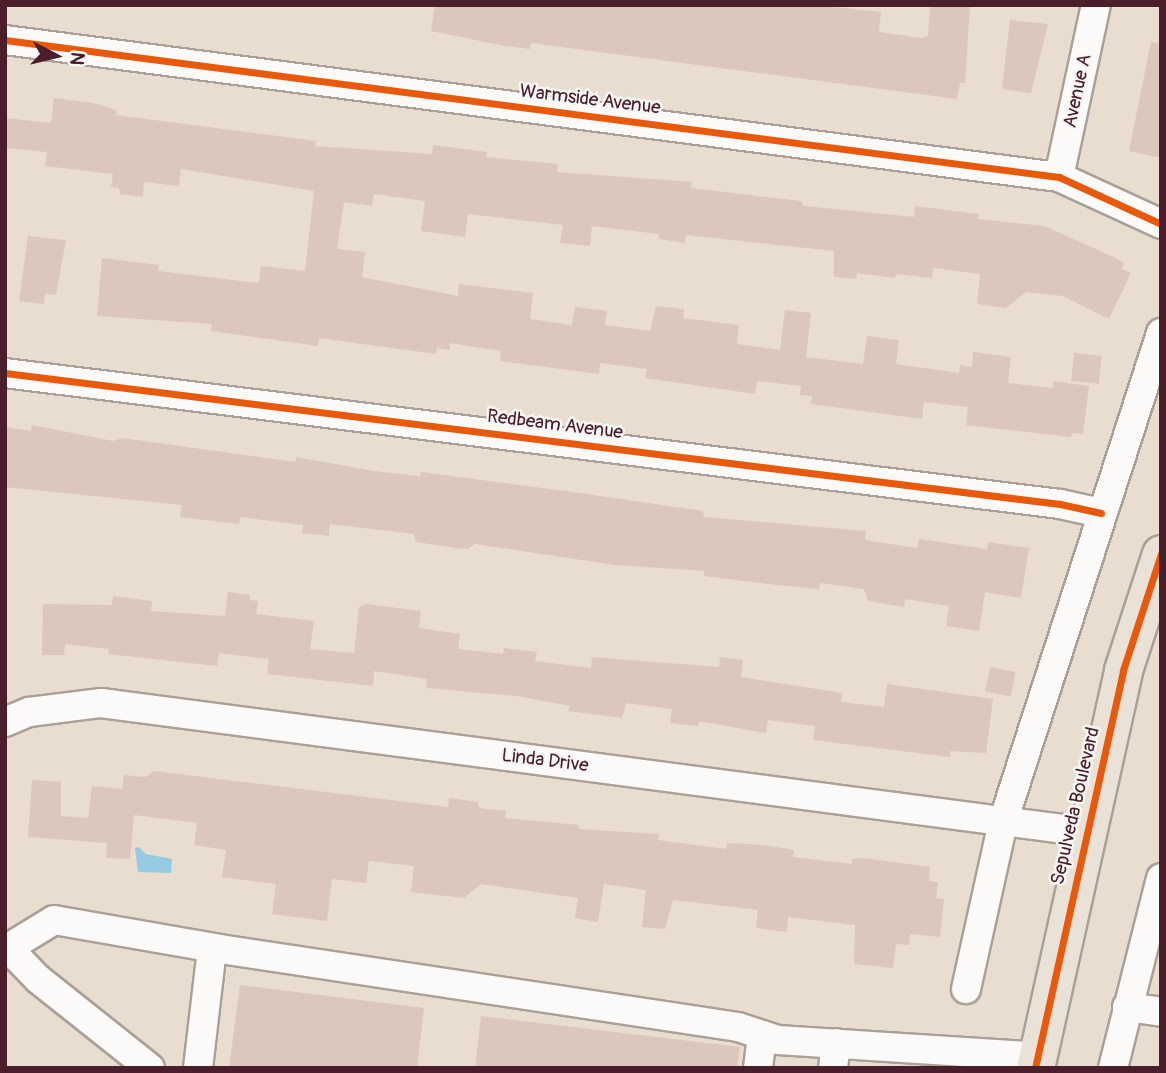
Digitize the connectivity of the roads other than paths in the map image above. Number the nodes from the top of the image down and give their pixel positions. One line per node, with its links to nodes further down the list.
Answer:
1 (1097, 5): 3 (street, Avenue A)
2 (5, 40): 3 (street, Warmside Avenue)
3 (1059, 177): 4 (street, Warmside Avenue)
4 (1161, 224)
5 (1161, 333): 7 (street)
6 (5, 373): 7 (street, Redbeam Avenue)
7 (1101, 513): 10 (street)
8 (1161, 554): 11 (main road, Sepulveda Boulevard)
9 (5, 722): 10 (street, Linda Drive)
10 (1003, 821): 11 (street, Linda Drive); 15 (street)
11 (1086, 832): 20 (main road, Sepulveda Boulevard)
12 (1161, 878): 16 (street)
13 (212, 948): 14 (street); 18 (street); 22 (street)
14 (6, 949): 21 (street)
15 (966, 989)
16 (1127, 1007): 17 (street); 24 (street)
17 (1161, 1012)
18 (762, 1035): 19 (street); 23 (street)
19 (834, 1056): 20 (street)
20 (1037, 1062)
21 (150, 1068)
22 (198, 1068)
23 (758, 1068)
24 (1113, 1068)

